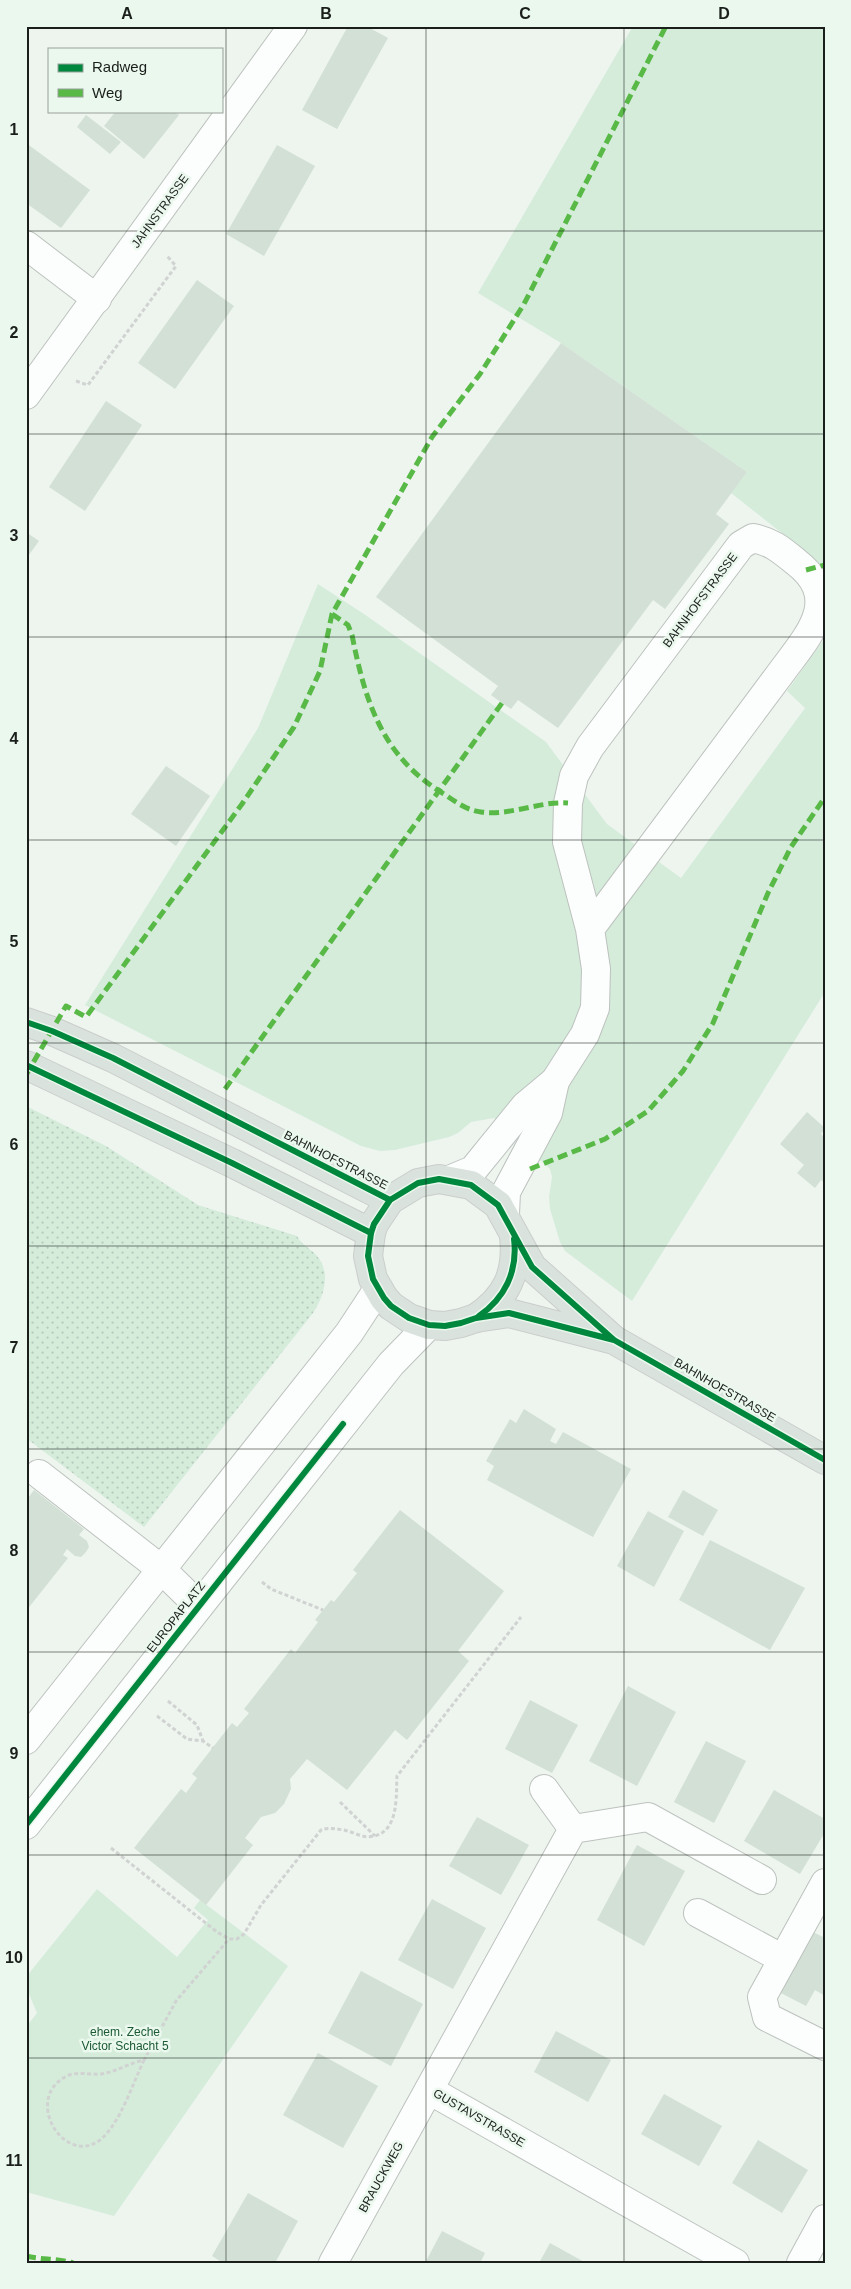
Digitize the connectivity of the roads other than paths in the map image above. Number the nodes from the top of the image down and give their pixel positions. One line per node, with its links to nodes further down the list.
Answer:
1 (293, 26): 3 (street, JAHNSTRASSE)
2 (26, 245): 3 (street)
3 (97, 299): 4 (street, JAHNSTRASSE)
4 (26, 395)
5 (590, 929): 5 (street, BAHNHOFSTRASSE); 8 (street, BAHNHOFSTRASSE)
6 (26, 1022): 10 (main road, BAHNHOFSTRASSE)
7 (26, 1065): 12 (main road)
8 (555, 1081): 9 (street, BAHNHOFSTRASSE); 11 (street, BAHNHOFSTRASSE)
9 (450, 1180): 10 (main road, BAHNHOFSTRASSE); 11 (main road, BAHNHOFSTRASSE)
10 (390, 1200): 12 (main road)
11 (509, 1225): 14 (main road); 16 (main road, BAHNHOFSTRASSE)
12 (371, 1233): 13 (main road)
13 (378, 1289): 15 (main road); 19 (street)
14 (476, 1318): 15 (main road, BAHNHOFSTRASSE); 16 (main road, BAHNHOFSTRASSE)
15 (429, 1325): 20 (street, EUROPAPLATZ)
16 (614, 1340): 17 (main road, BAHNHOFSTRASSE)
17 (825, 1460)
18 (39, 1474): 19 (street)
19 (162, 1569): 20 (street); 21 (street)
20 (199, 1606): 23 (street, EUROPAPLATZ)
21 (26, 1740)
22 (544, 1789): 24 (street)
23 (26, 1825)
24 (573, 1829): 25 (street); 30 (street, GUSTAVSTRASSE)
25 (762, 1880)
26 (825, 1883): 28 (street)
27 (698, 1913): 28 (street)
28 (783, 1959): 29 (street)
29 (825, 2046)
30 (429, 2090): 32 (street, BRAUCKWEG); 33 (street, GUSTAVSTRASSE)
31 (825, 2219): 34 (street)
32 (333, 2263)
33 (735, 2263)
34 (801, 2263)

